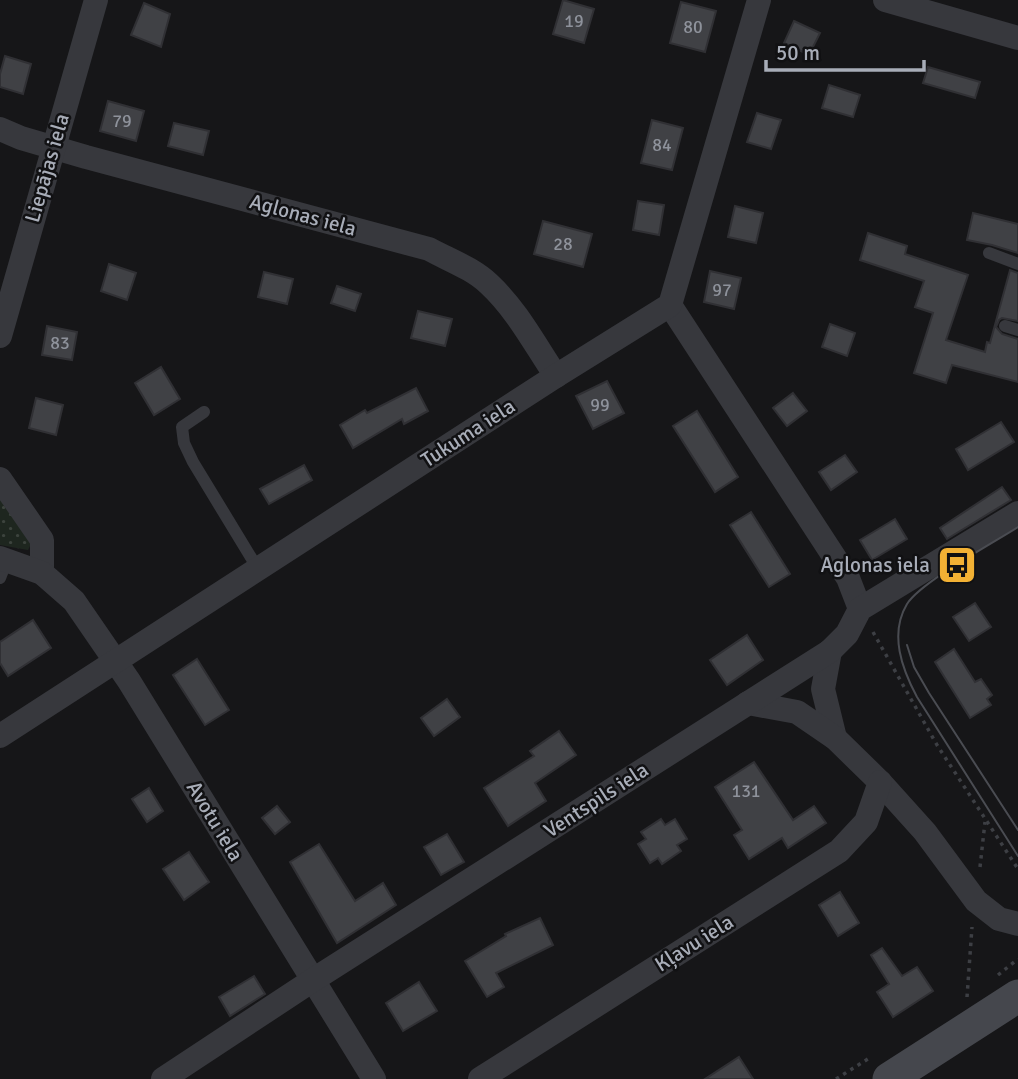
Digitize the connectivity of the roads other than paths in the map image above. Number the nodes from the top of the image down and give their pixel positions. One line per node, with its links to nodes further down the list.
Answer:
1 (96, 0): 6 (street, Liepājas iela)
2 (759, 0): 9 (street)
3 (886, 0): 4 (street)
4 (1018, 38)
5 (0, 130): 6 (street, Aglonas iela)
6 (53, 147): 10 (street, Liepājas iela); 11 (street, Aglonas iela)
7 (989, 253): 8 (lane)
8 (1018, 264)
9 (670, 305): 11 (street, Tukuma iela); 18 (street)
10 (0, 336)
11 (556, 376): 16 (street, Tukuma iela)
12 (204, 412): 16 (lane)
13 (0, 479): 17 (street)
14 (1018, 513): 18 (street, Ventspils iela)
15 (2, 565): 17 (street, Avotu iela)
16 (258, 569): 20 (street, Tukuma iela)
17 (43, 573): 20 (street, Avotu iela)
18 (860, 609): 19 (street, Ventspils iela)
19 (830, 651): 21 (street, Ventspils iela); 23 (street)
20 (116, 661): 22 (street, Tukuma iela); 26 (street, Avotu iela)
21 (748, 703): 23 (street); 26 (street, Ventspils iela)
22 (1, 733)
23 (835, 738): 24 (street)
24 (880, 782): 25 (street); 30 (street, Kļavu iela)
25 (1018, 925)
26 (313, 980): 28 (street, Ventspils iela); 29 (street, Avotu iela)
27 (1018, 996): 31 (street)
28 (163, 1079)
29 (374, 1079)
30 (480, 1079)
31 (889, 1079)

